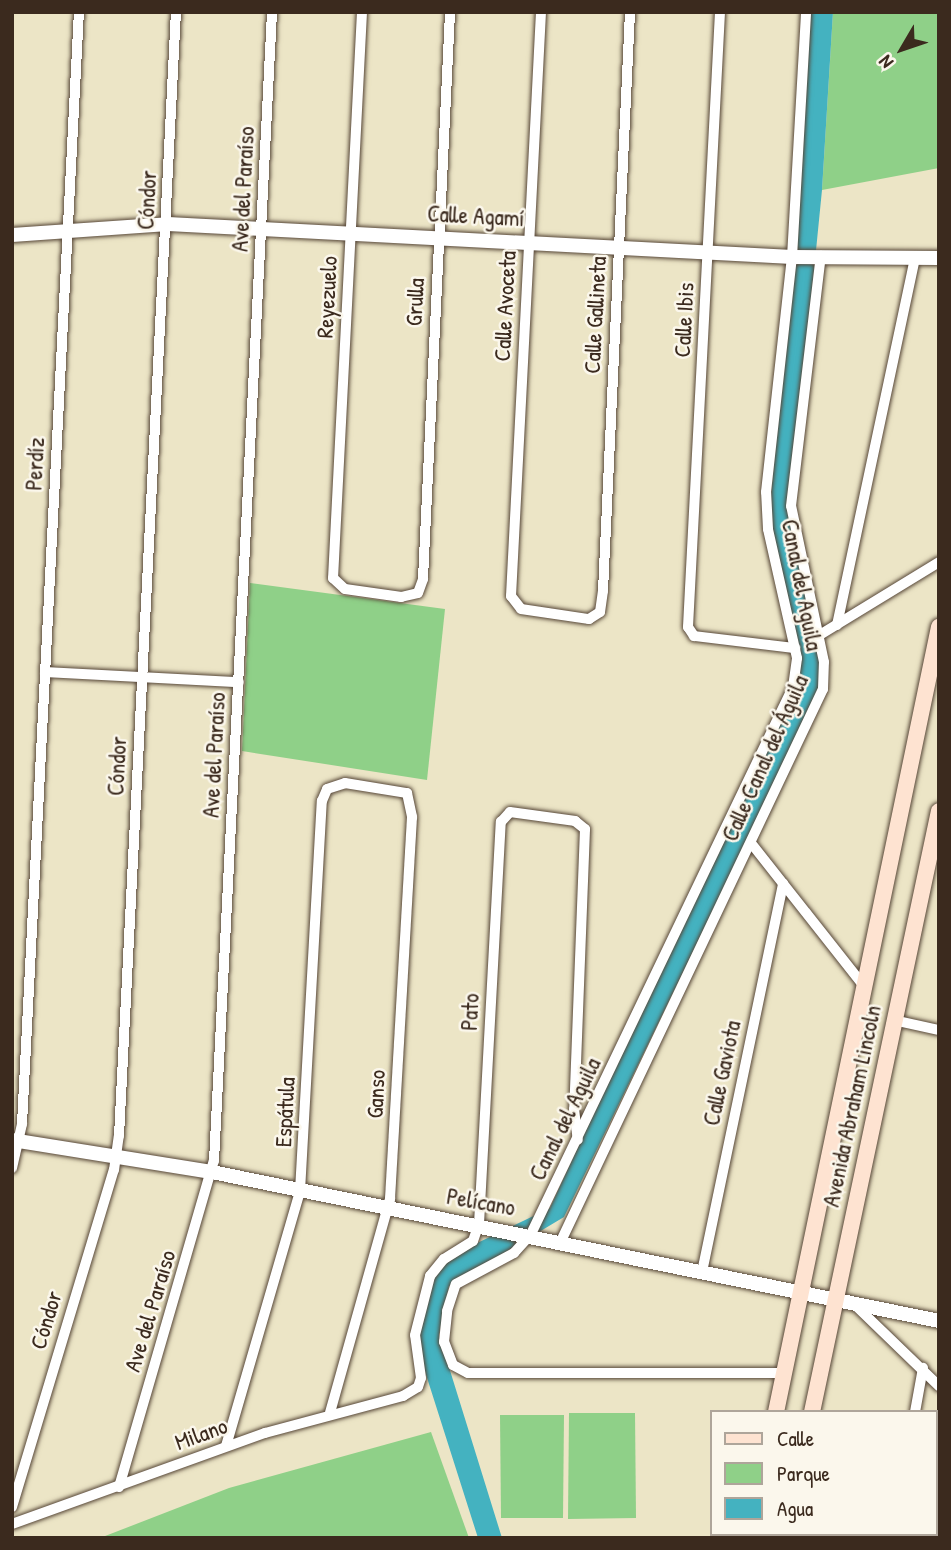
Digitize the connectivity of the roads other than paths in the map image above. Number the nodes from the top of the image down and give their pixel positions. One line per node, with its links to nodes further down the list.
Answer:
1 (79, 12): 12 (street, Perdíz)
2 (176, 12): 10 (street, Cóndor)
3 (272, 12): 11 (street, Ave del Paraíso)
4 (362, 12): 13 (street, Reyezuelo)
5 (450, 12): 15 (street, Grulla)
6 (541, 12): 16 (street, Calle Avoceta)
7 (630, 12): 17 (street, Calle Gallineta)
8 (720, 12): 18 (street, Calle Ibis)
9 (806, 12): 20 (street, Canal del Aguila)
10 (168, 224): 11 (street, Calle Agamí); 12 (street, Calle Agamí); 31 (street, Cóndor)
11 (262, 227): 13 (street, Calle Agamí); 32 (street, Ave del Paraíso)
12 (67, 229): 14 (street, Calle Agamí); 30 (street, Perdíz)
13 (351, 232): 15 (street, Calle Agamí); 24 (street, Reyezuelo)
14 (12, 235)
15 (439, 237): 16 (street, Calle Agamí); 24 (street, Grulla)
16 (529, 242): 17 (street, Calle Agamí); 25 (street, Calle Avoceta)
17 (620, 247): 18 (street, Calle Agamí); 25 (street, Calle Gallineta)
18 (708, 251): 20 (street, Calle Agamí); 29 (street, Calle Ibis)
19 (818, 256): 20 (street, Calle Agamí); 21 (street, Calle Agamí); 28 (street, Calle Canal del Águila)
20 (796, 257): 29 (street, Canal del Aguila)
21 (915, 257): 22 (street, Calle Agamí); 26 (street)
22 (939, 258)
23 (939, 562): 26 (street)
24 (418, 593)
25 (595, 617)
26 (837, 625): 28 (street)
27 (939, 627): 37 (main road)
28 (818, 636): 35 (street, Calle Canal del Águila)
29 (794, 648): 40 (street, Canal del Aguila)
30 (45, 672): 31 (street); 41 (street, Perdíz)
31 (143, 677): 32 (street); 42 (street, Cóndor)
32 (239, 682): 44 (street, Ave del Paraíso)
33 (385, 787): 45 (street, Espátula); 46 (street, Ganso)
34 (939, 811): 38 (main road, Avenida Abraham Lincoln)
35 (751, 843): 36 (street); 49 (street, Calle Canal del Águila)
36 (783, 883): 37 (street); 50 (street, Calle Gaviota)
37 (863, 985): 51 (main road)
38 (893, 1020): 39 (street); 52 (main road, Avenida Abraham Lincoln)
39 (939, 1030)
40 (578, 1140): 47 (street, Pato); 48 (street, Canal del Aguila)
41 (16, 1141): 42 (street, Pelícano); 43 (street, Perdíz)
42 (117, 1154): 44 (street, Pelícano); 63 (street, Cóndor)
43 (12, 1168)
44 (212, 1172): 45 (street, Pelícano); 62 (street, Ave del Paraíso)
45 (300, 1191): 46 (street, Pelícano); 61 (street, Espátula)
46 (389, 1209): 47 (street, Pelícano); 60 (street, Ganso)
47 (479, 1224): 48 (street, Pelícano); 60 (street, Milano)
48 (531, 1234): 49 (street, Pelícano); 55 (street)
49 (561, 1241): 50 (street, Pelícano)
50 (702, 1272): 51 (street, Pelícano)
51 (798, 1291): 52 (street, Pelícano); 55 (main road)
52 (843, 1299): 53 (street, Pelícano); 54 (street); 58 (main road, Avenida Abraham Lincoln)
53 (939, 1321)
54 (923, 1368): 56 (street); 59 (street)
55 (784, 1373): 57 (main road)
56 (939, 1386)
57 (776, 1410)
58 (813, 1410)
59 (915, 1410)
60 (330, 1413): 61 (street, Milano)
61 (226, 1446): 62 (street, Milano)
62 (119, 1487): 64 (street, Milano)
63 (12, 1507)
64 (12, 1524)

